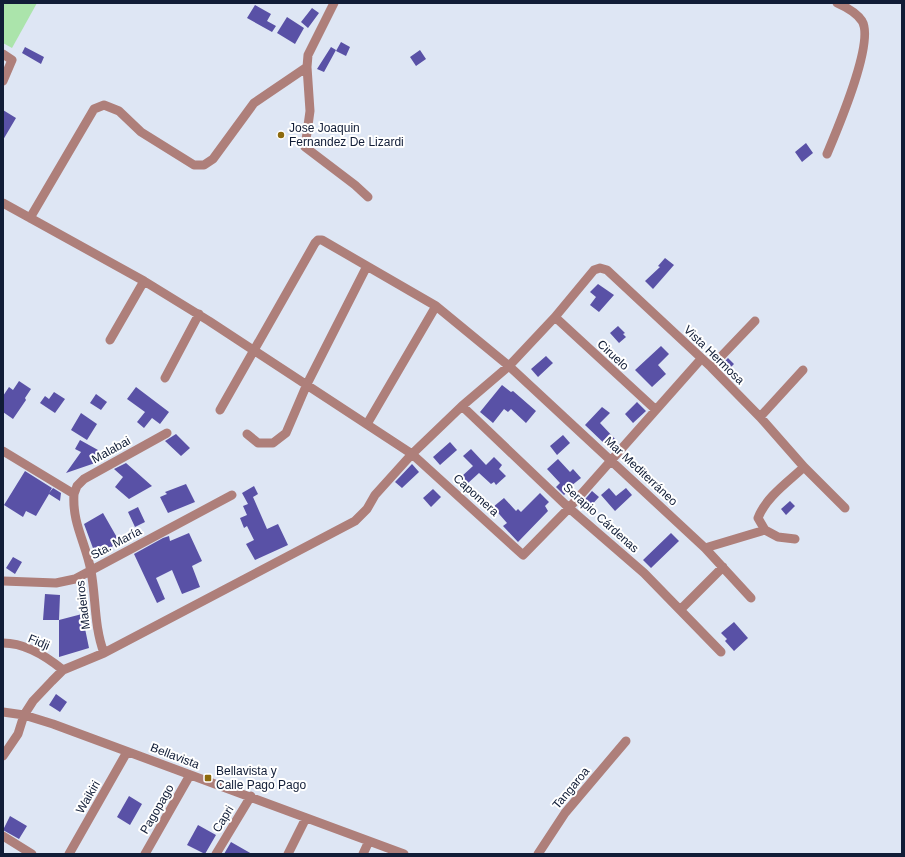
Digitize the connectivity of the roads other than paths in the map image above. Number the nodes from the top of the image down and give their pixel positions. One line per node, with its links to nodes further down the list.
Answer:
1 (334, 3): 4 (street)
2 (837, 3): 6 (street)
3 (3, 54): 5 (street)
4 (307, 67): 7 (street); 9 (street)
5 (3, 81)
6 (827, 154)
7 (368, 197)
8 (3, 203): 9 (street, Capomera)
9 (30, 218): 11 (street, Capomera)
10 (367, 266): 12 (street, Mar Mediterráneo); 17 (street, Mar Mediterráneo); 23 (street)
11 (144, 281): 13 (street, Capomera); 16 (street)
12 (436, 306): 19 (street, Mar Mediterráneo); 28 (street)
13 (199, 314): 17 (street, Capomera); 22 (street)
14 (555, 317): 18 (street, Vista Hermosa); 19 (street); 26 (street, Ciruelo)
15 (755, 321): 20 (street)
16 (110, 340)
17 (254, 350): 23 (street, Capomera); 25 (street)
18 (701, 359): 20 (street, Vista Hermosa); 26 (street)
19 (509, 366): 24 (street); 33 (street, Mar Mediterráneo)
20 (711, 367): 27 (street, Vista Hermosa)
21 (802, 370): 27 (street)
22 (165, 378)
23 (307, 384): 28 (street, Capomera); 30 (street)
24 (462, 406): 32 (street); 37 (street, Serapio Cárdenas)
25 (220, 410)
26 (656, 410): 33 (street)
27 (760, 417): 34 (street, Vista Hermosa)
28 (367, 424): 32 (street, Capomera)
29 (167, 433): 35 (street, Malabai)
30 (247, 434)
31 (3, 451): 35 (street)
32 (412, 454): 37 (street, Capomera); 49 (street)
33 (612, 460): 37 (street); 41 (street, Mar Mediterráneo)
34 (804, 467): 38 (street, Vista Hermosa); 39 (street)
35 (74, 494): 43 (street, Madeiros)
36 (232, 496): 43 (street, Sta. María)
37 (570, 508): 46 (street, Serapio Cárdenas)
38 (845, 508)
39 (765, 530): 40 (street); 41 (street)
40 (795, 539)
41 (705, 548): 42 (street, Mar Mediterráneo)
42 (723, 567): 45 (street, Mar Mediterráneo); 46 (street)
43 (91, 570): 44 (street, Sta. María); 49 (street, Madeiros)
44 (4, 581)
45 (751, 598)
46 (680, 610): 48 (street, Serapio Cárdenas)
47 (3, 643): 50 (street, Fidji)
48 (721, 652)
49 (104, 653): 50 (street)
50 (63, 670): 52 (street)
51 (3, 712): 52 (street, Bellavista)
52 (24, 715): 54 (street, Bellavista); 55 (street)
53 (626, 741): 68 (street, Tangaroa)
54 (127, 752): 56 (street, Bellavista); 62 (street, Waikiri)
55 (3, 756)
56 (190, 775): 57 (street, Bellavista); 63 (street, Pagopago)
57 (251, 796): 58 (street, Bellavista); 64 (street, Capri)
58 (306, 818): 60 (street, Bellavista); 65 (street)
59 (3, 836): 61 (street)
60 (369, 841): 66 (street); 67 (street, Bellavista)
61 (32, 854)
62 (69, 854)
63 (145, 854)
64 (216, 854)
65 (288, 854)
66 (363, 854)
67 (404, 854)
68 (538, 854)

